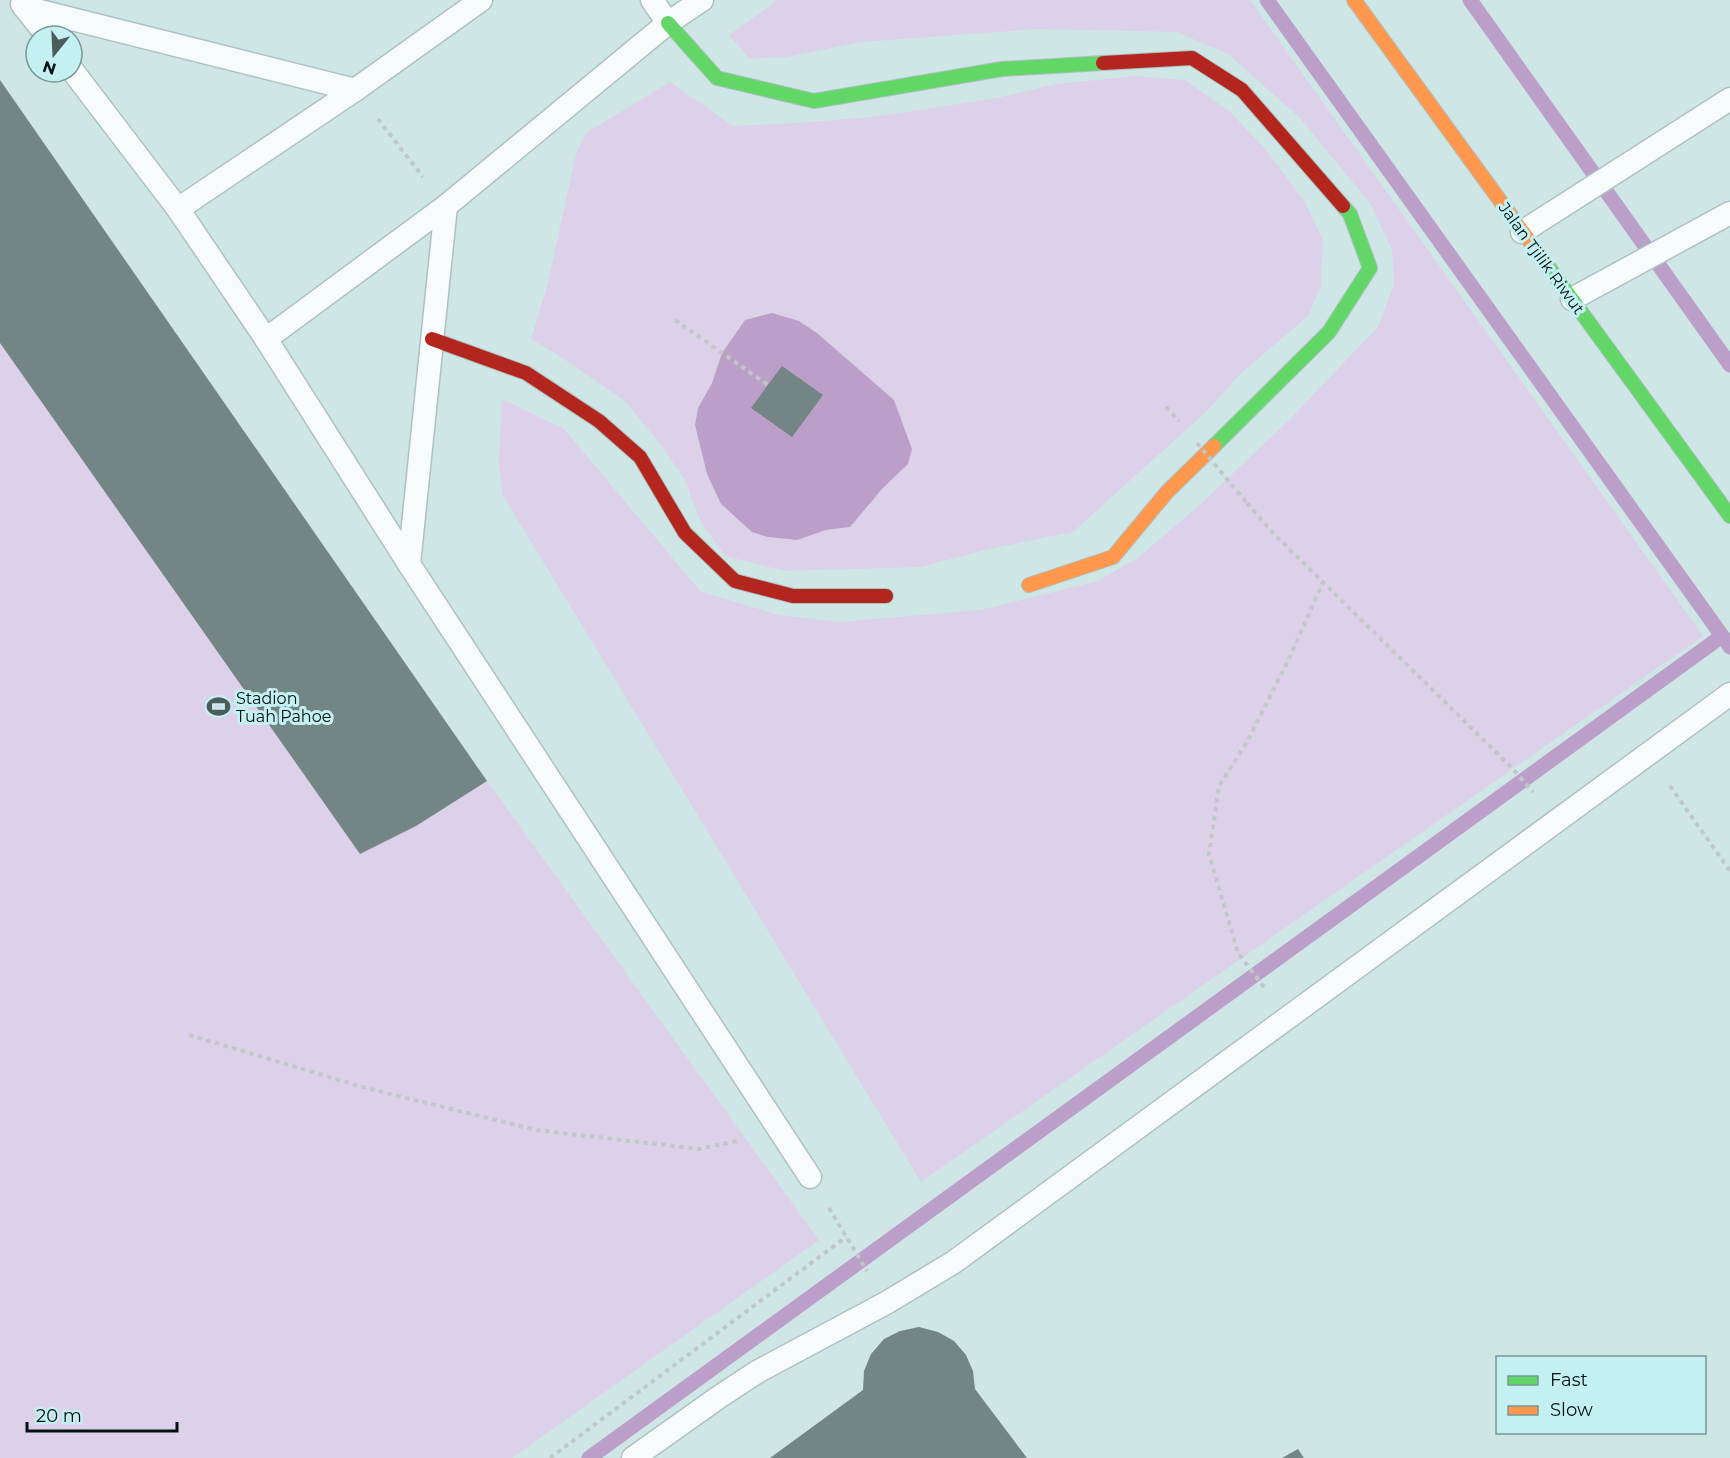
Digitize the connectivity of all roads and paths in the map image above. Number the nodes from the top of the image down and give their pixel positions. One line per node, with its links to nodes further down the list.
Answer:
1 (481, 0): 9 (lane)
2 (652, 0): 6 (lane)
3 (702, 0): 6 (lane)
4 (1354, 0): 14 (main road, Jalan Tjilik Riwut)
5 (22, 3): 7 (lane); 9 (lane)
6 (669, 22): 11 (lane); 26 (main road)
7 (37, 24)
8 (83, 84): 12 (lane)
9 (355, 90): 11 (path); 12 (lane)
10 (1730, 99): 14 (lane)
11 (446, 206): 17 (lane); 18 (lane)
12 (178, 209): 17 (lane)
13 (1730, 213): 15 (lane)
14 (1522, 232): 15 (main road, Jalan Tjilik Riwut)
15 (1572, 299): 23 (main road, Jalan Tjilik Riwut)
16 (675, 320): 19 (path)
17 (266, 339): 24 (lane)
18 (432, 339): 24 (lane); 27 (main road)
19 (768, 385)
20 (1167, 407): 21 (path)
21 (1178, 420)
22 (1197, 443): 25 (path, bridge)
23 (1730, 516)
24 (409, 564): 34 (lane)
25 (1323, 582): 30 (path); 32 (path)
26 (1029, 585)
27 (886, 596)
28 (1730, 694): 29 (lane)
29 (1648, 755): 31 (path); 38 (lane)
30 (1533, 793)
31 (1730, 871)
32 (1271, 995)
33 (189, 1035): 34 (path)
34 (780, 1131): 35 (lane)
35 (810, 1177)
36 (846, 1236): 37 (path)
37 (550, 1458)
38 (633, 1458)

